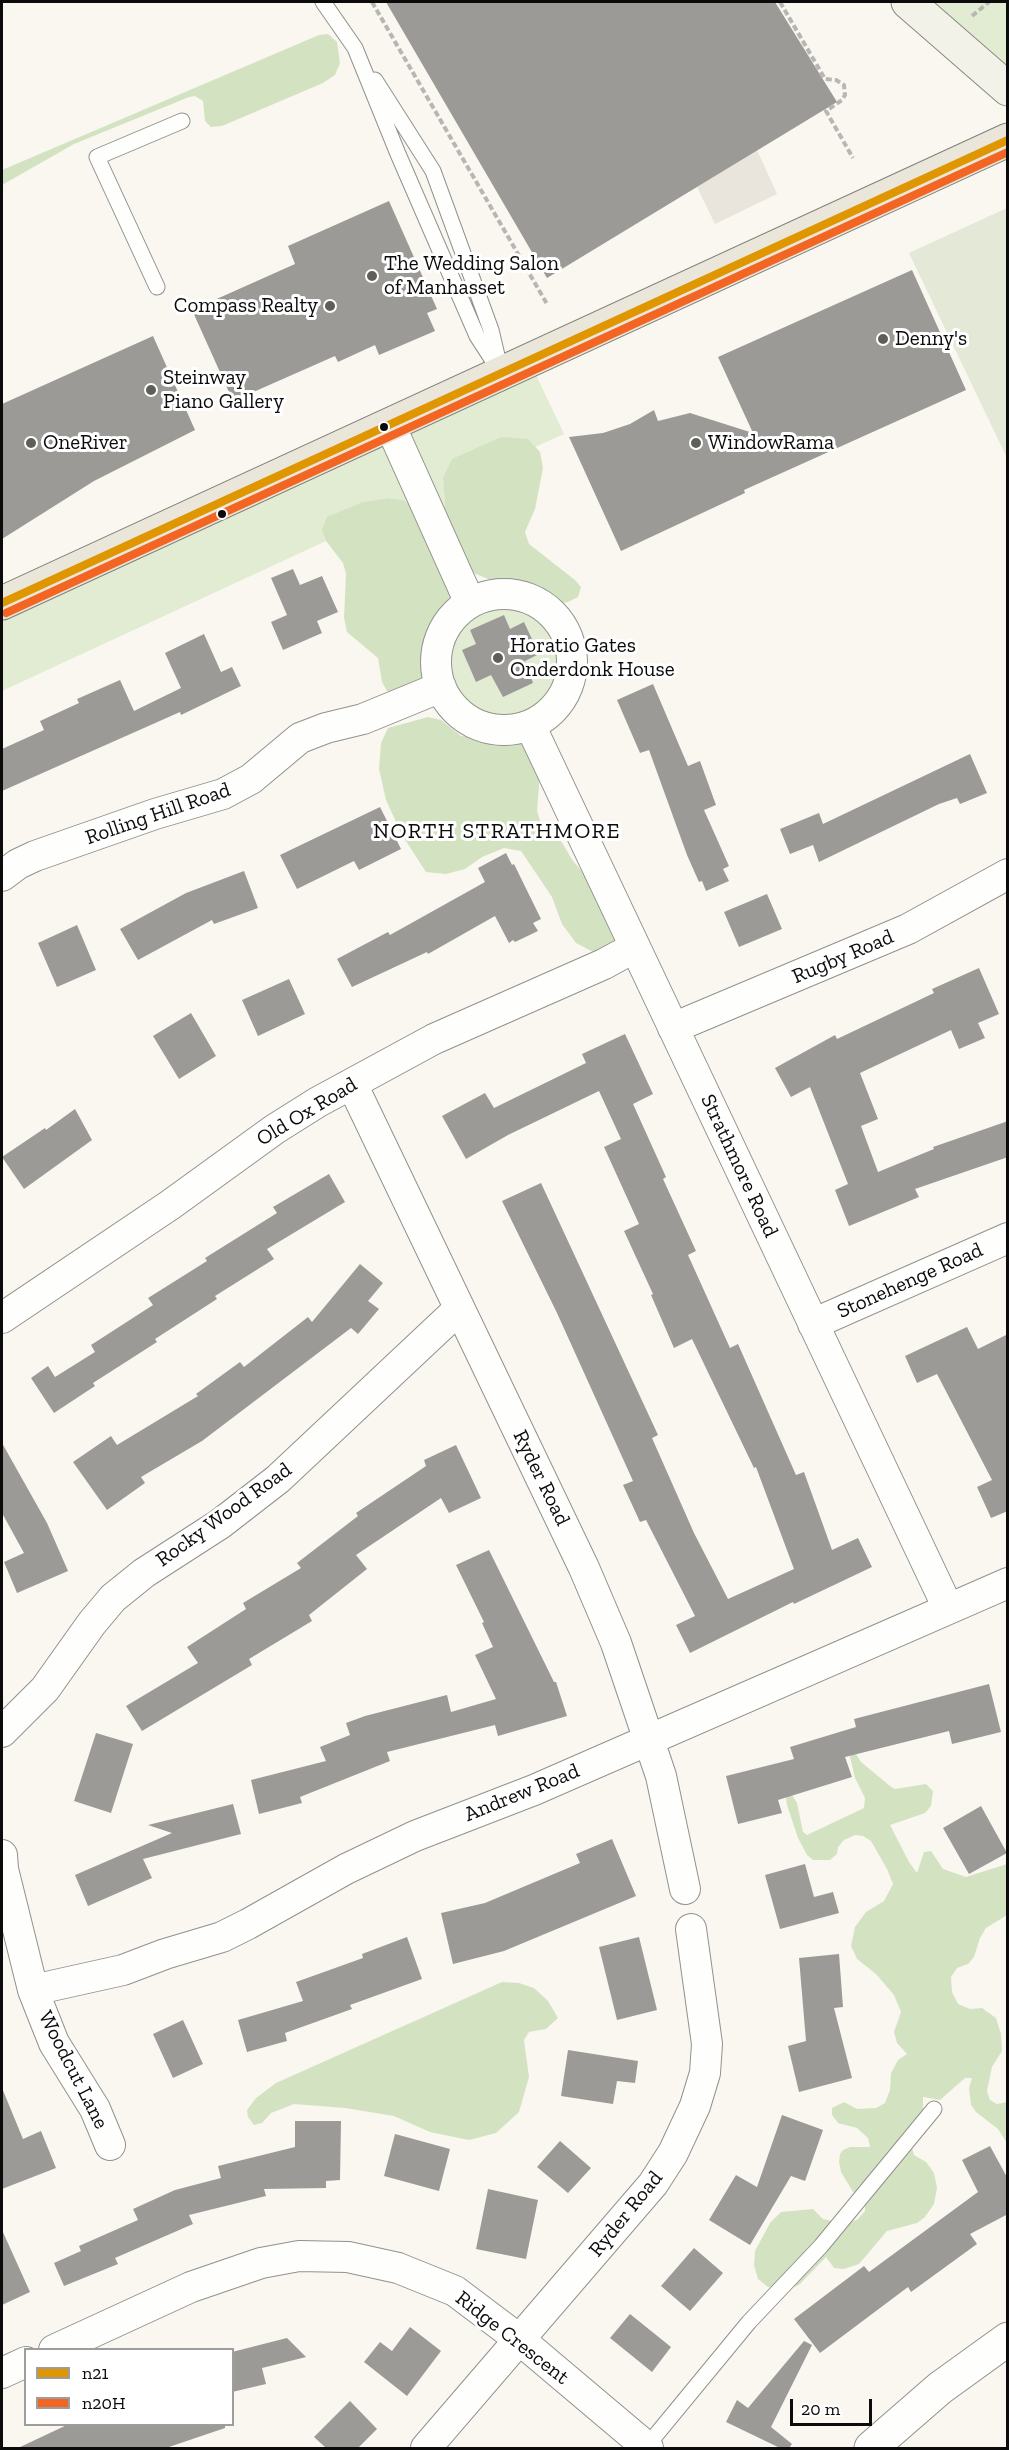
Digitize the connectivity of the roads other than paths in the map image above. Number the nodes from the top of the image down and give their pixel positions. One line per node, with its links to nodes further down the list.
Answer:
1 (323, 2): 3 (lane)
2 (908, 2): 4 (main road)
3 (355, 48): 8 (lane); 8 (lane)
4 (1008, 89)
5 (182, 121): 7 (lane)
6 (1008, 141): 8 (main road)
7 (157, 287)
8 (515, 366): 9 (main road)
9 (390, 425): 10 (main road); 11 (street)
10 (2, 603)
11 (470, 603): 12 (street); 13 (street)
12 (441, 687): 13 (street); 15 (street, Rolling Hill Road)
13 (530, 725): 16 (street, Strathmore Road)
14 (1008, 874): 17 (street, Rugby Road)
15 (2, 876)
16 (635, 947): 17 (street, Strathmore Road); 18 (street, Old Ox Road)
17 (674, 1028): 22 (street, Strathmore Road)
18 (352, 1084): 20 (street, Ryder Road); 21 (street, Old Ox Road)
19 (1008, 1238): 22 (street, Stonehenge Road)
20 (459, 1309): 25 (street, Rocky Wood Road); 26 (street, Ryder Road)
21 (2, 1318)
22 (813, 1324): 24 (street, Strathmore Road)
23 (1008, 1583): 24 (street, Andrew Road)
24 (948, 1608): 26 (street, Andrew Road)
25 (2, 1731)
26 (648, 1739): 28 (street, Ryder Road); 30 (street, Andrew Road)
27 (2, 1855): 30 (street, Woodcut Lane)
28 (685, 1889)
29 (691, 1929): 34 (street, Ryder Road)
30 (33, 1990): 32 (street, Woodcut Lane)
31 (934, 2109): 39 (lane)
32 (110, 2145)
33 (1008, 2339): 40 (street)
34 (520, 2340): 35 (street, Ridge Crescent); 38 (street, Ryder Road); 39 (street, Ridge Crescent)
35 (56, 2348)
36 (24, 2363): 37 (street)
37 (2, 2373)
38 (426, 2448)
39 (647, 2448)
40 (872, 2448)

